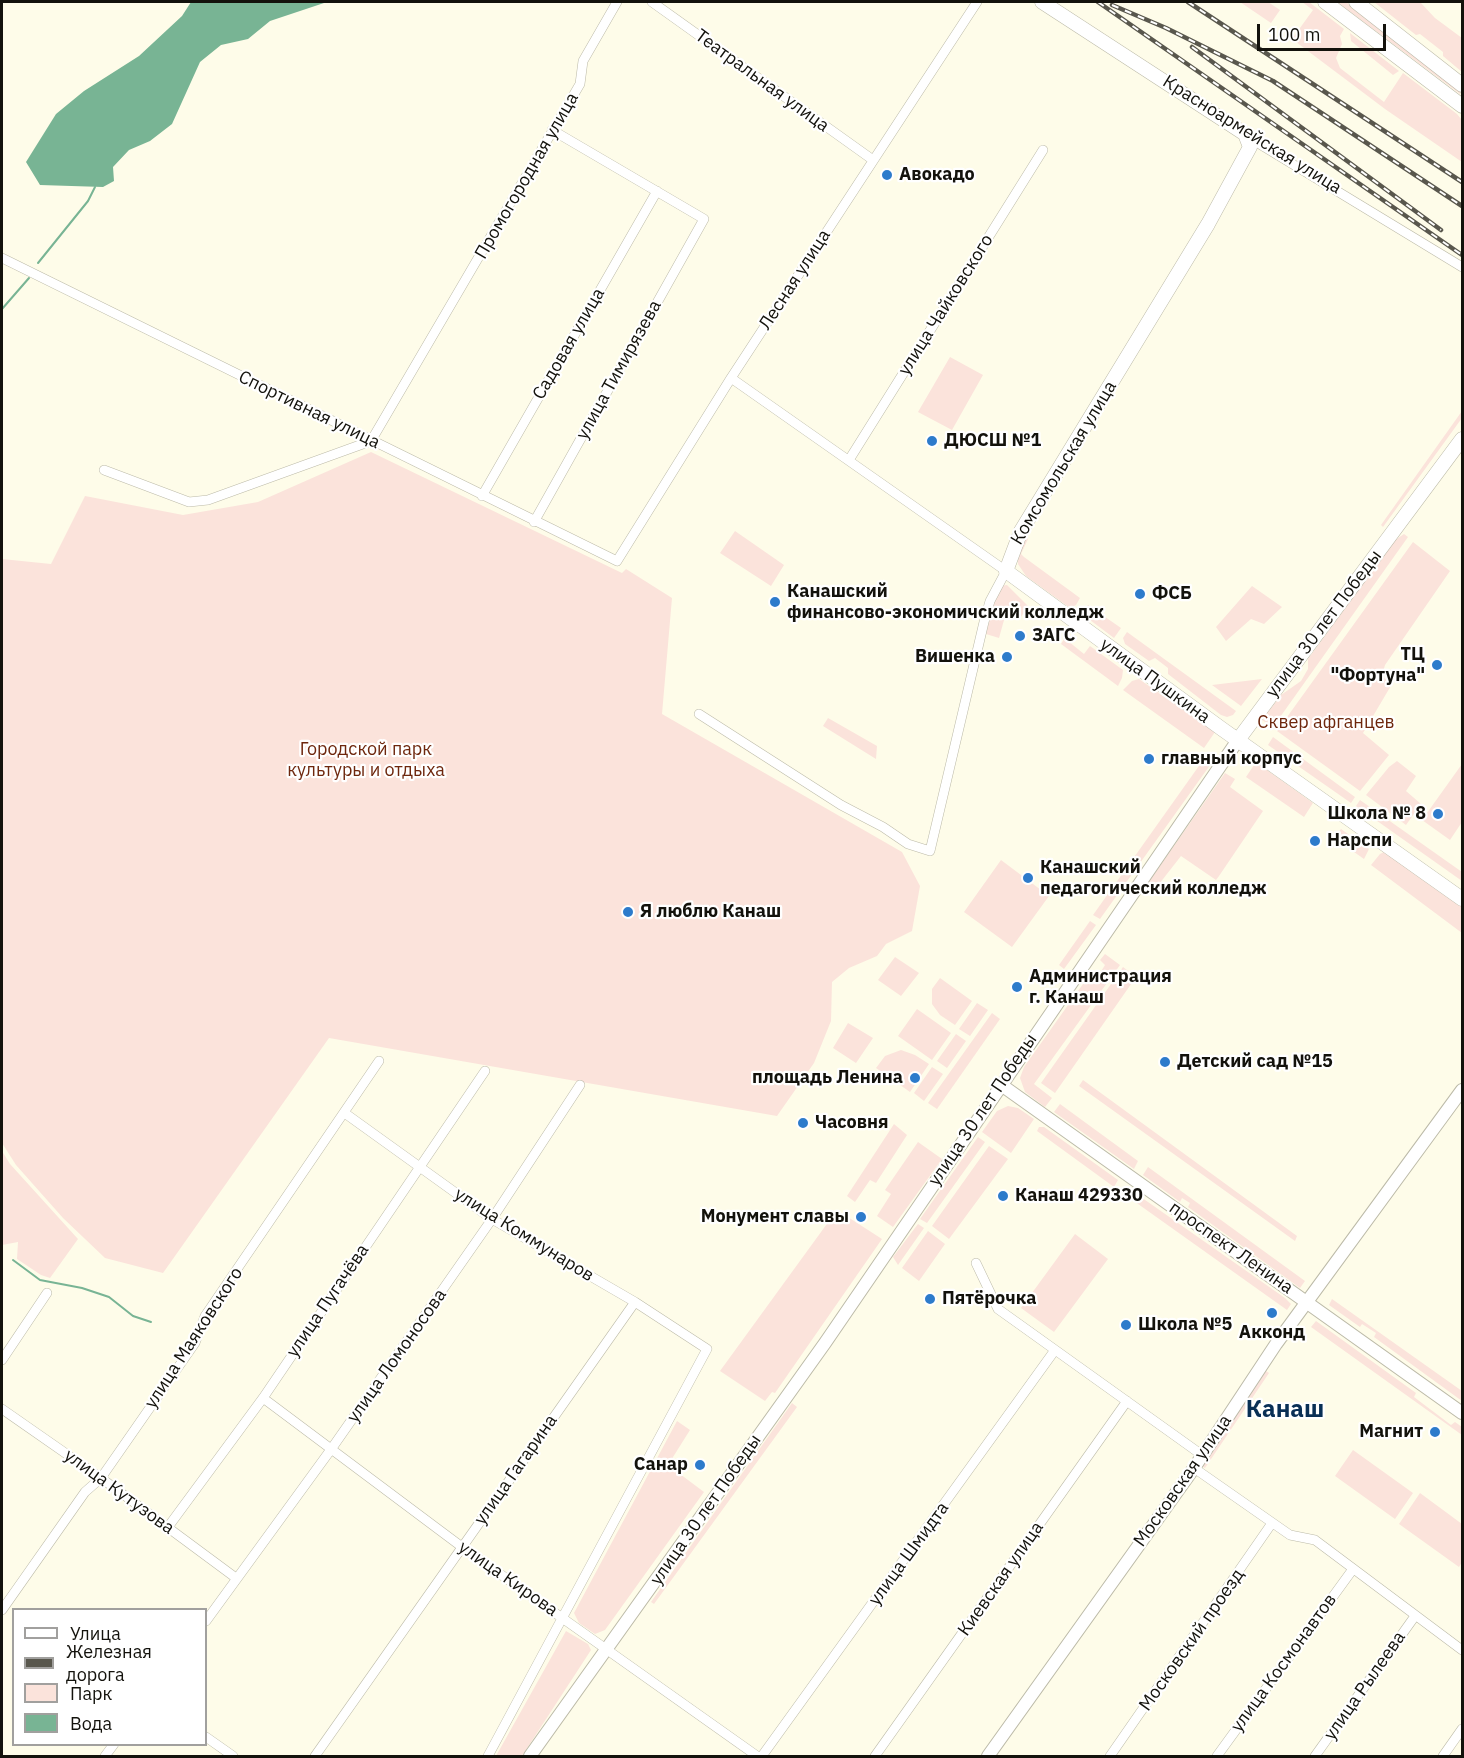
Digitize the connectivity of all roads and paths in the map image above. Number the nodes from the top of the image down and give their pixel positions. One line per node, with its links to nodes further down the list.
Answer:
1 (617, 2): 9 (street, Промогородная улица)
2 (652, 2): 14 (street, Театральная улица)
3 (977, 2): 14 (street, Лесная улица)
4 (1042, 2): 10 (main road, Красноармейская улица)
5 (1325, 2): 8 (main road)
6 (1356, 2): 7 (main road)
7 (1462, 85)
8 (1462, 106)
9 (552, 130): 15 (street); 20 (street, Промогородная улица)
10 (1248, 137): 12 (street, Красноармейская улица); 13 (main road)
11 (1043, 150): 21 (street, улица Чайковского)
12 (1272, 151): 13 (street); 17 (street, Красноармейская улица)
13 (1248, 155): 26 (main road, Комсомольская улица)
14 (873, 160): 18 (street, Лесная улица)
15 (657, 191): 23 (street, Садовая улица); 24 (street, улица Тимирязева)
16 (2, 258): 20 (street, Спортивная улица)
17 (1462, 267)
18 (731, 378): 21 (street, улица Пушкина); 25 (street, Лесная улица)
19 (1462, 439): 29 (main road, улица 30 лет Победы)
20 (371, 441): 22 (street); 23 (street, Спортивная улица)
21 (849, 460): 26 (street, улица Пушкина)
22 (104, 470)
23 (482, 496): 24 (street, Спортивная улица)
24 (534, 522): 25 (street, Спортивная улица)
25 (617, 561)
26 (1006, 571): 27 (main road, улица Пушкина); 28 (street, Комсомольская улица)
27 (1111, 648): 29 (street, улица Пушкина)
28 (699, 714)
29 (1238, 740): 30 (main road, улица Пушкина); 33 (street, улица 30 лет Победы)
30 (1462, 899)
31 (379, 1061): 36 (street, улица Маяковского)
32 (485, 1071): 37 (street, улица Пугачёва)
33 (1000, 1084): 42 (street, проспект Ленина); 62 (street, улица 30 лет Победы)
34 (580, 1085): 38 (street, улица Ломоносова)
35 (1462, 1090): 42 (street, Московская улица)
36 (345, 1114): 37 (street, улица Коммунаров); 52 (street, улица Маяковского)
37 (418, 1168): 38 (street, улица Коммунаров); 45 (street, улица Пугачёва)
38 (492, 1219): 41 (street, улица Коммунаров); 49 (street, улица Ломоносова)
39 (976, 1263): 43 (street)
40 (46, 1293): 44 (street)
41 (635, 1302): 55 (street, улица Гагарина); 60 (street, улица Коммунаров)
42 (1306, 1302): 48 (street, проспект Ленина); 50 (street, Московская улица)
43 (1055, 1350): 46 (street); 71 (street, улица Шмидта)
44 (2, 1360)
45 (263, 1398): 49 (street, улица Кирова); 54 (street, улица Пугачёва)
46 (1127, 1401): 50 (street); 72 (street, Киевская улица)
47 (2, 1409): 52 (street, улица Кутузова)
48 (1462, 1413)
49 (332, 1448): 55 (street, улица Кирова); 57 (street, улица Ломоносова)
50 (1202, 1455): 51 (street, Московская улица)
51 (1194, 1468): 53 (street); 73 (street, Московская улица)
52 (100, 1478): 54 (street, улица Кутузова); 58 (street, улица Маяковского)
53 (1272, 1523): 56 (street); 74 (street, Московский проезд)
54 (168, 1527): 57 (street, улица Кутузова)
55 (462, 1547): 60 (street, улица Кирова); 67 (street, улица Гагарина)
56 (1353, 1569): 59 (street); 75 (street, улица Космонавтов)
57 (236, 1578): 61 (street, улица Ломоносова)
58 (2, 1610)
59 (1415, 1616): 63 (street); 76 (street, улица Рылеева)
60 (562, 1617): 62 (street, улица Кирова); 68 (street)
61 (207, 1620)
62 (606, 1650): 69 (street, улица 30 лет Победы); 70 (street, улица Кирова)
63 (1462, 1650)
64 (1462, 1729): 77 (street)
65 (207, 1738): 66 (street)
66 (232, 1756)
67 (315, 1756)
68 (488, 1756)
69 (530, 1756)
70 (757, 1756)
71 (762, 1756)
72 (875, 1756)
73 (988, 1756)
74 (1110, 1756)
75 (1217, 1756)
76 (1315, 1756)
77 (1443, 1756)

